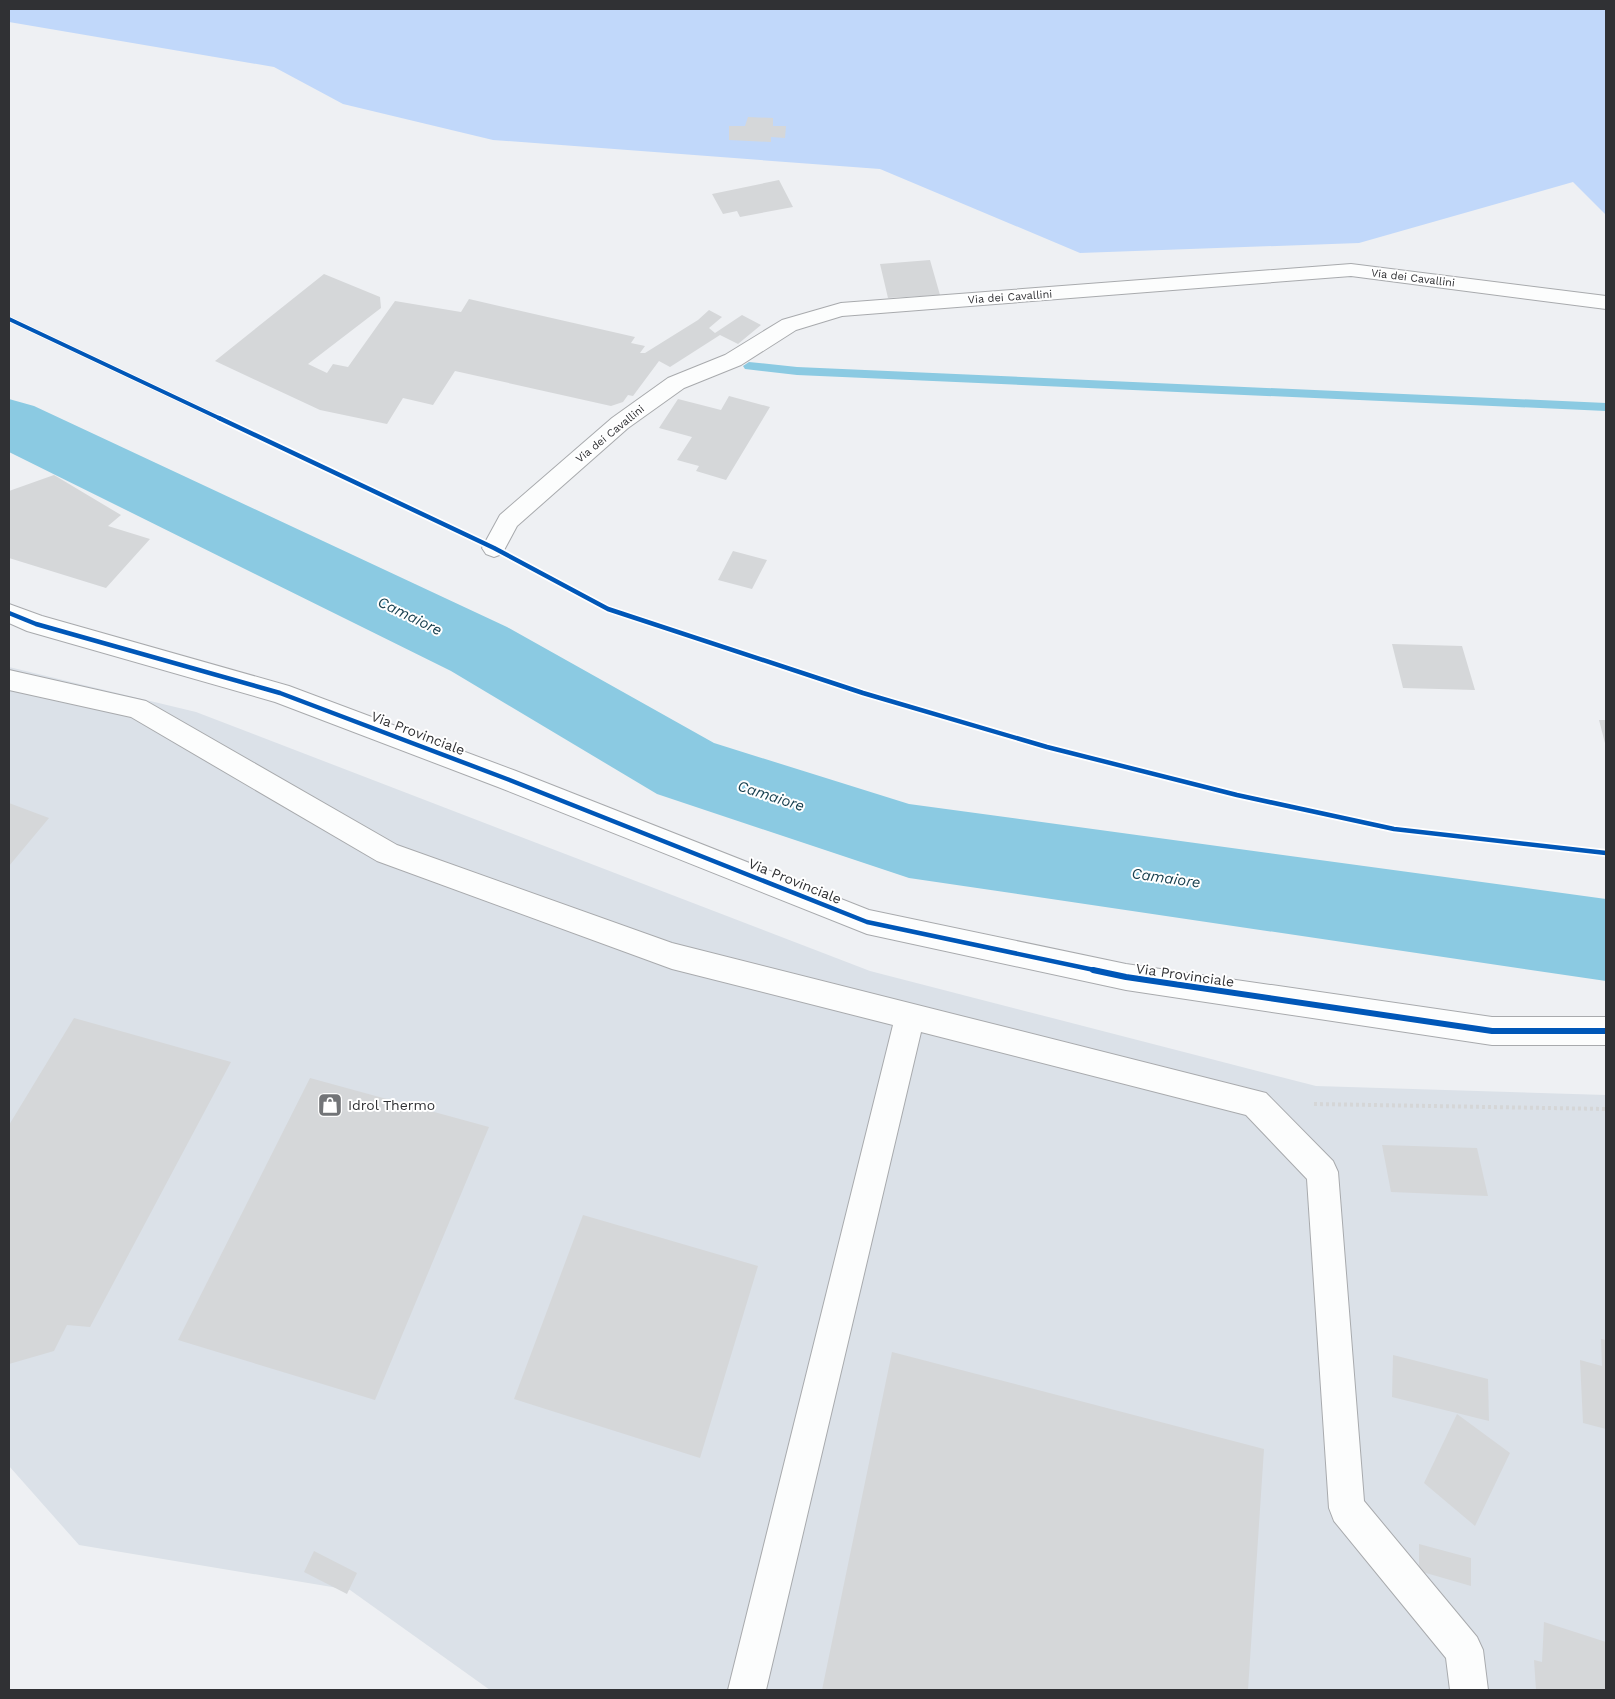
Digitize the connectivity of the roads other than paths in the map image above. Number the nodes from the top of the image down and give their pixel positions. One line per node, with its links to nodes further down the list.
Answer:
1 (1606, 303): 2 (main road, Via dei Cavallini)
2 (494, 548)
3 (9, 613): 6 (main road, Via Provinciale)
4 (9, 680): 5 (main road)
5 (910, 1016): 7 (main road); 8 (main road)
6 (1606, 1032)
7 (747, 1690)
8 (1469, 1690)

